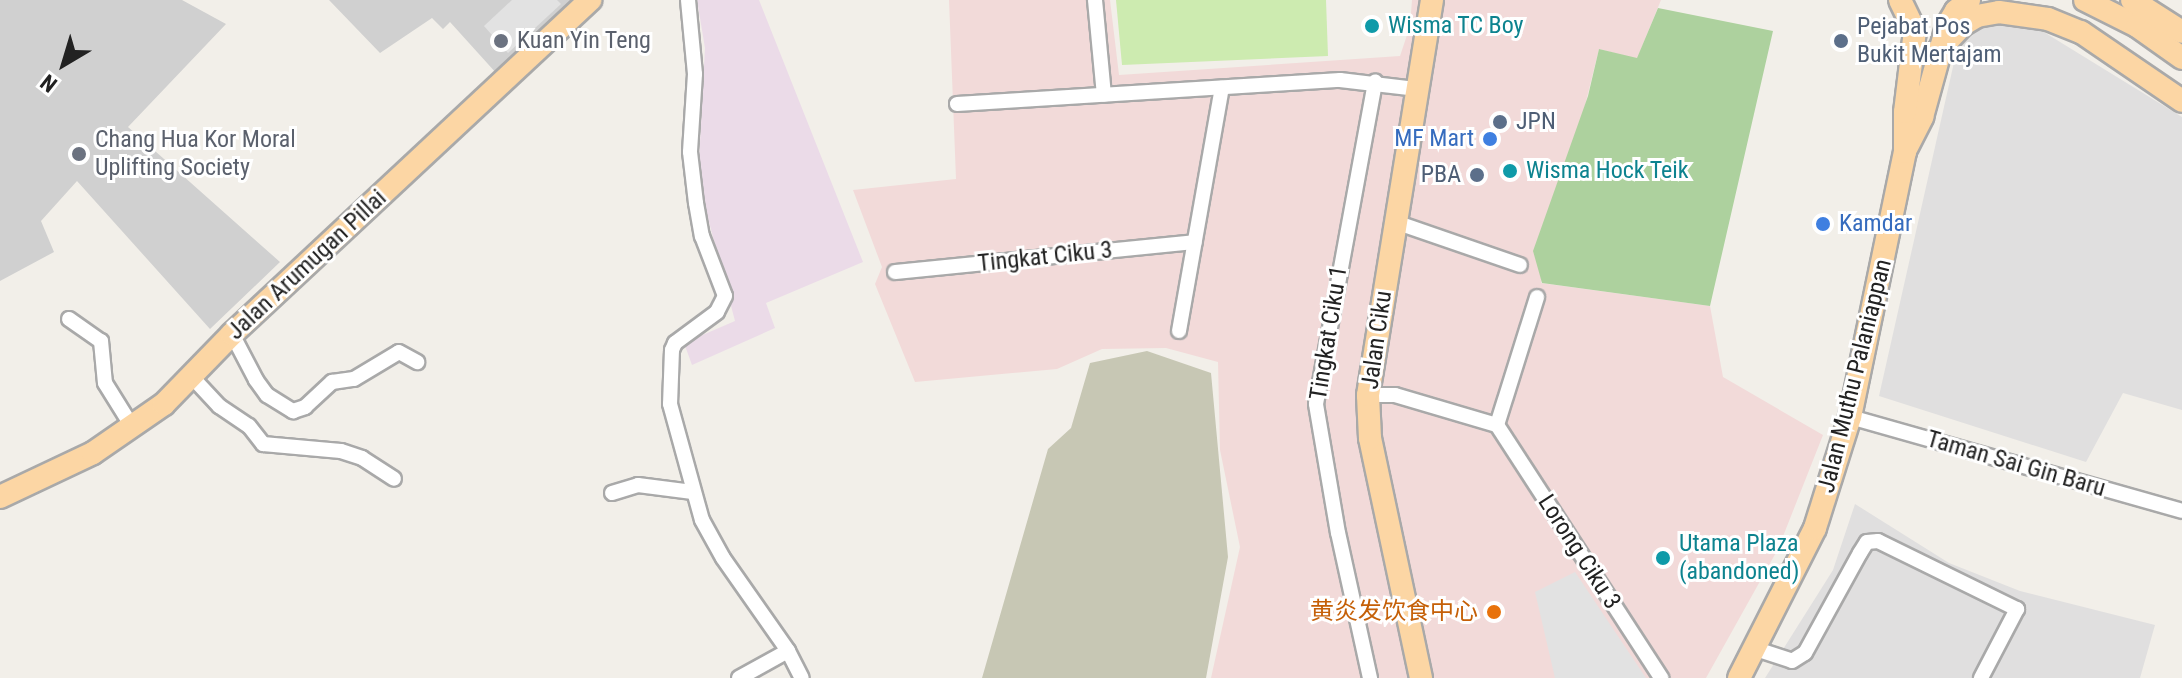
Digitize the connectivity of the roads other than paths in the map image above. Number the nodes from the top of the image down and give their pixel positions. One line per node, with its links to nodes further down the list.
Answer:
1 (590, 0): 28 (main road, Jalan Arumugan Pillai)
2 (688, 0): 36 (street)
3 (1095, 0): 17 (street)
4 (1432, 0): 16 (main road, Jalan Ciku)
5 (1900, 0): 20 (main road, Jalan Muthu Palaniappan)
6 (1969, 0): 12 (main road, Jalan Muthu Palaniappan)
7 (2085, 0): 13 (main road)
8 (2132, 0): 11 (main road)
9 (2158, 0): 10 (main road)
10 (2182, 15)
11 (2182, 32)
12 (1938, 51): 18 (main road); 20 (main road, Jalan Muthu Palaniappan)
13 (2182, 58)
14 (1375, 81): 15 (street); 16 (street); 44 (street, Tingkat Ciku 1)
15 (1222, 88): 17 (street); 22 (street)
16 (1417, 89): 21 (main road, Jalan Ciku)
17 (1104, 95): 19 (street)
18 (2182, 101)
19 (957, 104)
20 (1905, 152): 32 (main road, Jalan Muthu Palaniappan)
21 (1395, 222): 23 (street); 31 (main road, Jalan Ciku)
22 (1195, 242): 24 (street, Tingkat Ciku 3); 27 (street)
23 (1520, 265)
24 (895, 272)
25 (1537, 297): 33 (street)
26 (69, 319): 34 (street)
27 (1179, 331)
28 (232, 334): 29 (street); 30 (main road, Jalan Arumugan Pillai)
29 (417, 362)
30 (192, 377): 34 (main road, Jalan Arumugan Pillai); 35 (street)
31 (1368, 395): 33 (street); 45 (main road, Jalan Ciku)
32 (1850, 417): 39 (street, Taman Sai Gin Baru); 40 (main road, Jalan Muthu Palaniappan)
33 (1497, 425): 46 (street, Lorong Ciku 3)
34 (133, 428): 38 (main road, Jalan Arumugan Pillai)
35 (394, 479)
36 (693, 492): 37 (street); 41 (street)
37 (612, 493)
38 (0, 497)
39 (2182, 511)
40 (1756, 649): 47 (main road, Jalan Muthu Palaniappan); 48 (street)
41 (788, 651): 42 (street); 43 (street)
42 (739, 678)
43 (802, 678)
44 (1370, 678)
45 (1421, 678)
46 (1661, 678)
47 (1739, 678)
48 (1981, 678)

